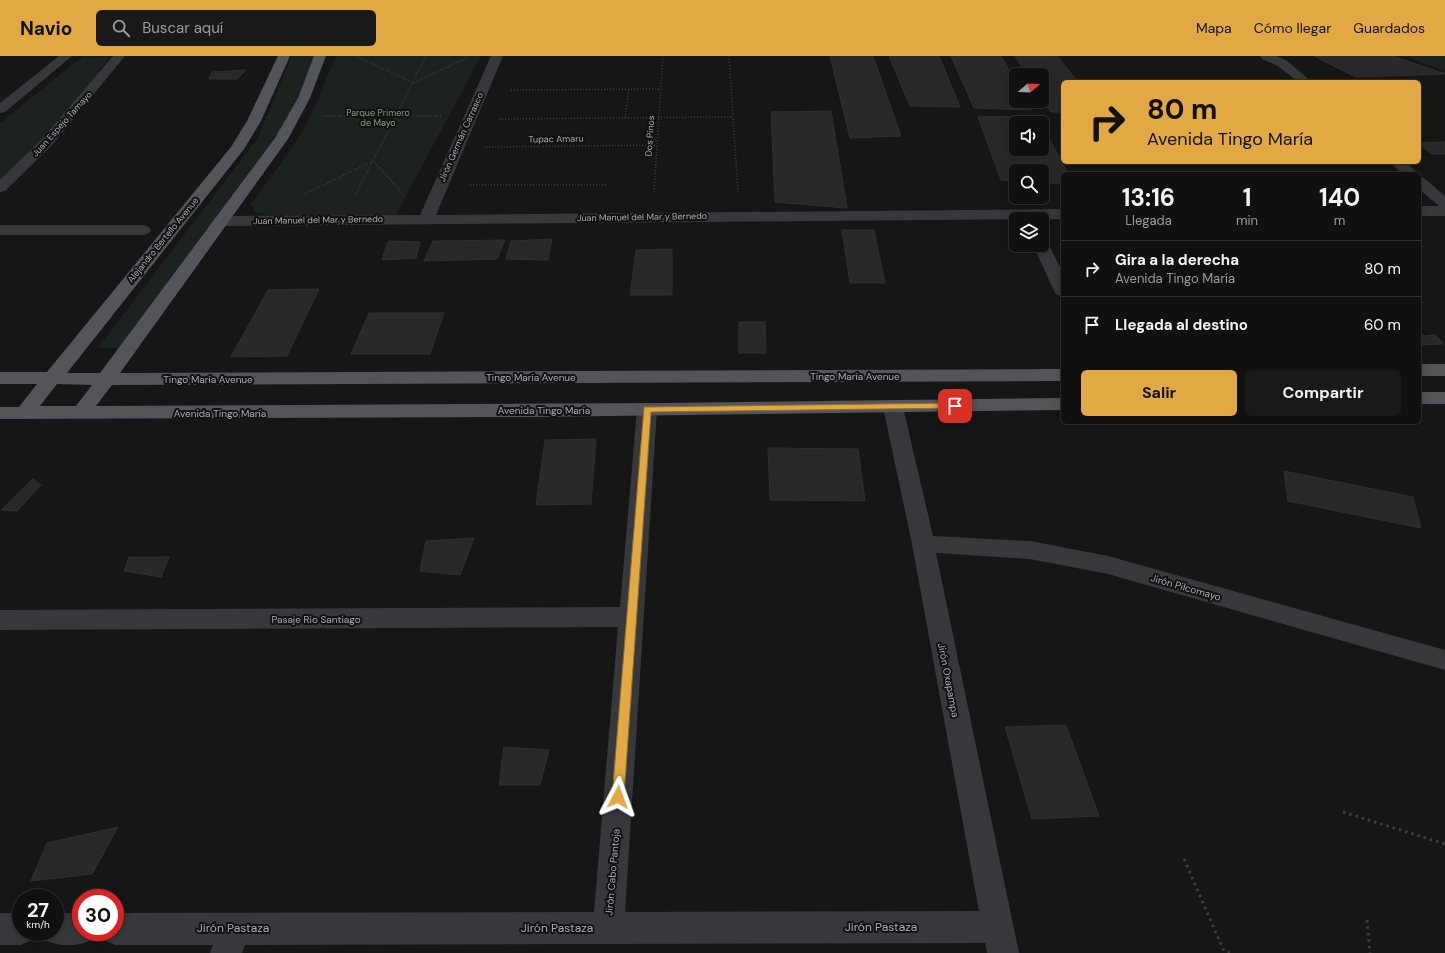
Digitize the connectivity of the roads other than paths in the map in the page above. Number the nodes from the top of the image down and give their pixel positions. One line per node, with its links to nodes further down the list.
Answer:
1 (66, 56): 8 (street)
2 (119, 56): 12 (street, Juan Espejo Tamayo)
3 (284, 56): 29 (main road, Alejandro Bertello Avenue)
4 (320, 56): 20 (main road)
5 (497, 56): 19 (street, Jirón Germán Carrasco)
6 (1266, 56): 7 (street)
7 (1303, 80)
8 (0, 109)
9 (1399, 164): 10 (street)
10 (1409, 172)
11 (1421, 183): 13 (street)
12 (0, 188)
13 (1445, 204)
14 (1421, 211): 15 (street)
15 (1445, 211)
16 (1061, 214): 17 (street, Juan Manuel del Mar y Bernedo)
17 (1049, 215)
18 (1009, 216): 19 (street, Juan Manuel del Mar y Bernedo)
19 (426, 219): 20 (street, Juan Manuel del Mar y Bernedo)
20 (221, 221): 30 (main road)
21 (0, 230): 22 (street)
22 (143, 230)
23 (1044, 252): 24 (street)
24 (1061, 287)
25 (1421, 370): 26 (main road)
26 (1445, 370)
27 (1061, 375): 30 (main road, Tingo María Avenue)
28 (0, 378): 29 (main road, Tingo María Avenue)
29 (51, 378): 30 (main road, Tingo María Avenue); 37 (main road, Alejandro Bertello Avenue)
30 (105, 379): 38 (main road)
31 (1421, 398): 32 (main road)
32 (1445, 398)
33 (1061, 404): 34 (main road, Avenida Tingo María)
34 (894, 407): 35 (main road, Avenida Tingo María); 39 (street, Jirón Oxapampa)
35 (647, 409): 38 (main road, Avenida Tingo María); 40 (street, Jirón Cabo Pantoja)
36 (0, 413): 37 (main road)
37 (24, 413): 38 (main road, Avenida Tingo María)
38 (81, 413)
39 (922, 544): 42 (street, Jirón Pilcomayo); 47 (street, Jirón Oxapampa)
40 (632, 617): 41 (street, Pasaje Rio Santiago); 43 (street, Jirón Cabo Pantoja)
41 (0, 620)
42 (1445, 660)
43 (608, 928): 47 (street, Jirón Pastaza); 48 (street, Jirón Pastaza)
44 (0, 929): 45 (street)
45 (12, 929)
46 (124, 930): 48 (street, Jirón Pastaza)
47 (1001, 940)
48 (230, 941)

